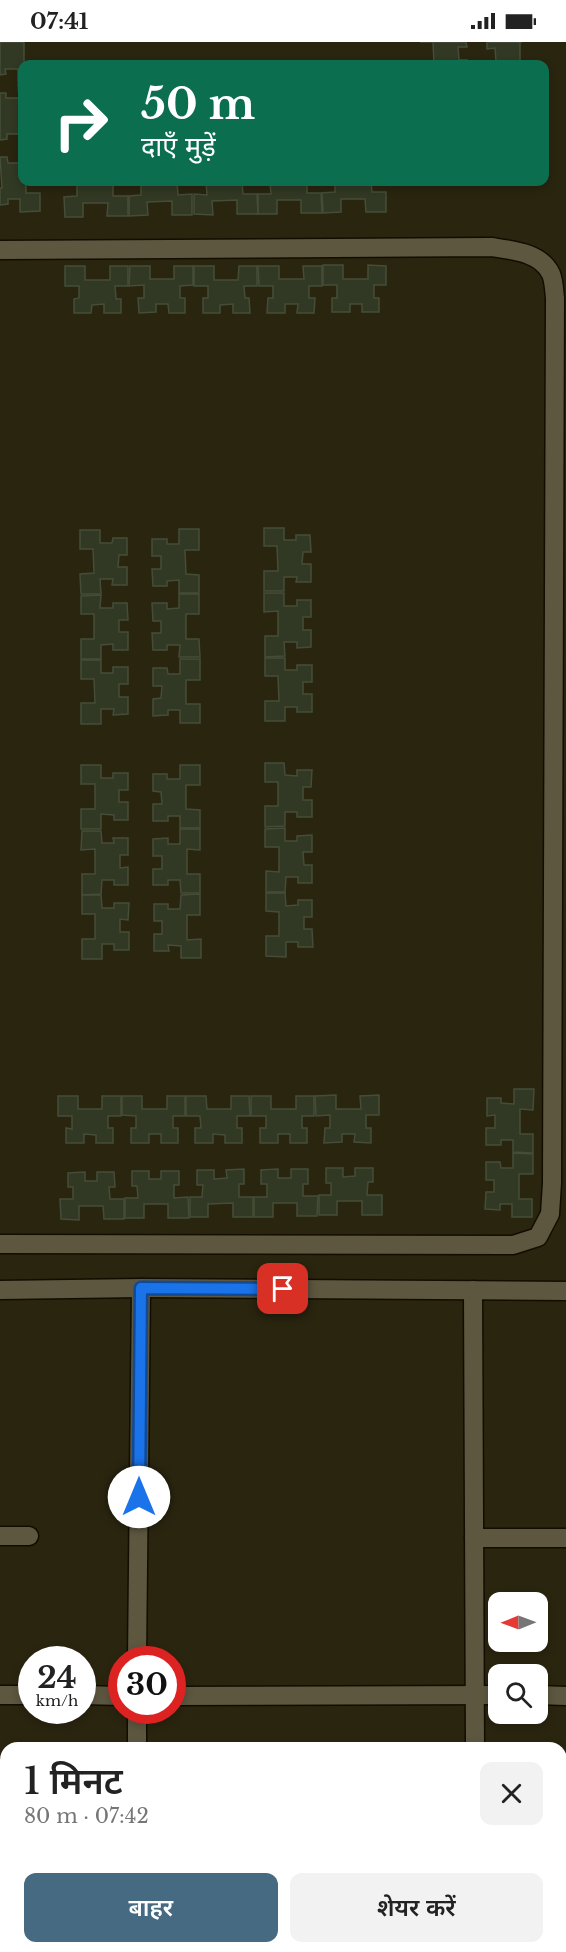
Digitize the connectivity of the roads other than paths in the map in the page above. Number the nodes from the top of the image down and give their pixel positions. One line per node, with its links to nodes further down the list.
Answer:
1 (0, 250): 2 (street)
2 (0, 1244)
3 (141, 1288): 4 (street); 5 (street); 11 (street)
4 (0, 1290)
5 (473, 1290): 6 (street); 9 (street)
6 (566, 1291)
7 (0, 1536): 8 (street)
8 (29, 1536)
9 (474, 1538): 10 (street); 12 (street)
10 (566, 1538)
11 (137, 1646)
12 (475, 1694): 15 (street); 17 (street); 21 (street)
13 (0, 1695): 14 (street)
14 (18, 1695)
15 (488, 1695)
16 (548, 1695): 18 (street)
17 (186, 1696)
18 (566, 1696)
19 (137, 1724): 20 (street)
20 (137, 1742)
21 (475, 1742)

